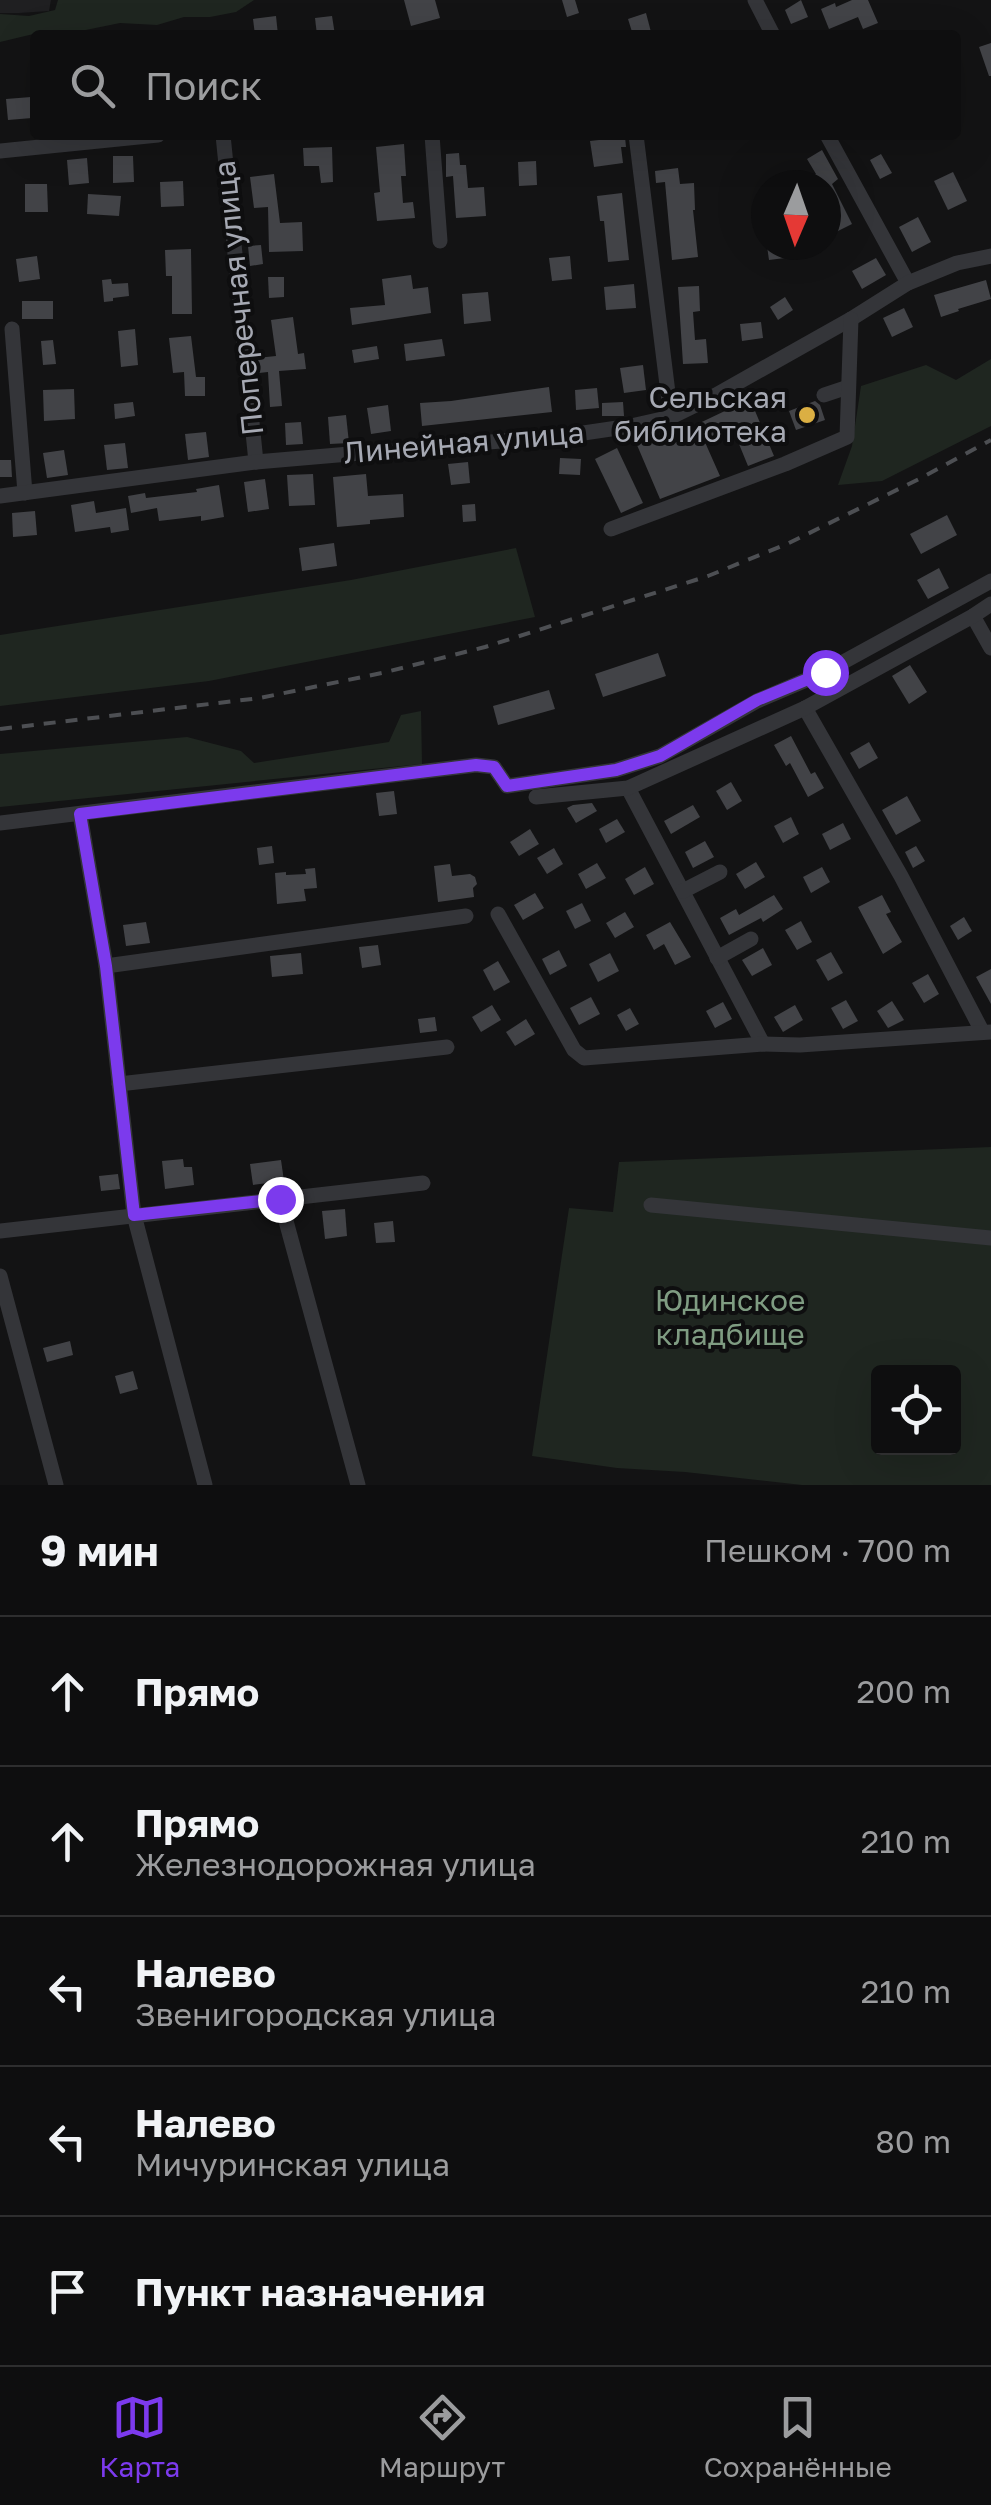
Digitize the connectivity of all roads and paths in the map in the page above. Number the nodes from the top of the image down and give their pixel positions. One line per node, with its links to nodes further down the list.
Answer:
1 (757, 1): 2 (street)
2 (772, 30)
3 (109, 140): 8 (street)
4 (223, 140): 17 (street, Поперечная улица)
5 (432, 140): 9 (street)
6 (637, 140): 16 (street)
7 (831, 140): 11 (street)
8 (0, 151)
9 (440, 241)
10 (991, 256): 11 (street, Линейная улица)
11 (908, 283): 12 (street, Линейная улица)
12 (851, 319): 14 (street); 16 (street, Линейная улица)
13 (12, 329): 18 (street)
14 (848, 386): 15 (street); 20 (street)
15 (824, 394)
16 (671, 416): 17 (street, Линейная улица)
17 (256, 462): 18 (street, Линейная улица)
18 (24, 493): 19 (street, Линейная улица)
19 (0, 496)
20 (611, 529)
21 (991, 581): 28 (street)
22 (991, 604): 23 (street)
23 (973, 616): 24 (street); 25 (street)
24 (991, 648)
25 (805, 708): 26 (street); 37 (street)
26 (628, 788): 27 (street); 31 (street)
27 (536, 798)
28 (80, 814): 29 (street); 36 (street)
29 (0, 823)
30 (720, 872): 31 (street)
31 (682, 892): 35 (street)
32 (498, 914): 38 (street)
33 (466, 916): 36 (street)
34 (751, 939): 35 (street)
35 (718, 958): 38 (street)
36 (106, 966): 40 (street)
37 (986, 1032): 38 (street)
38 (763, 1044)
39 (447, 1047): 40 (street)
40 (119, 1084): 44 (street)
41 (423, 1183): 42 (street)
42 (280, 1199): 44 (street); 50 (street)
43 (651, 1205): 46 (street)
44 (134, 1215): 45 (street); 49 (street)
45 (0, 1231)
46 (991, 1238)
47 (0, 1276): 48 (street)
48 (56, 1485)
49 (205, 1485)
50 (358, 1485)

